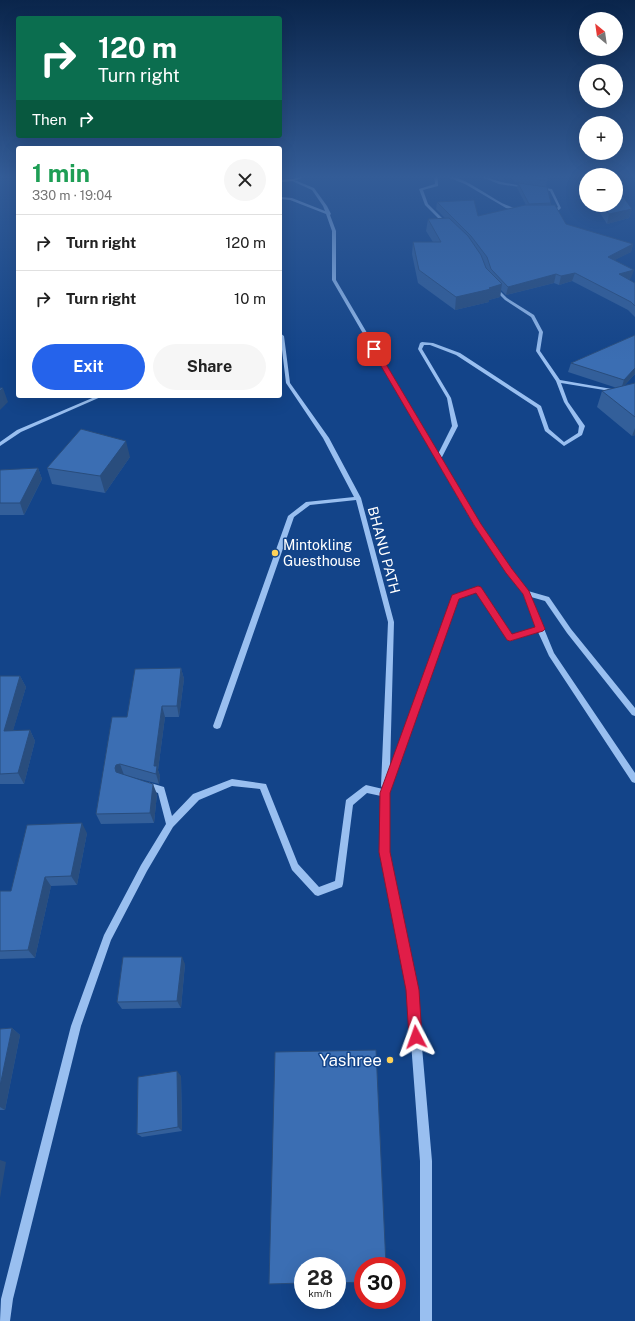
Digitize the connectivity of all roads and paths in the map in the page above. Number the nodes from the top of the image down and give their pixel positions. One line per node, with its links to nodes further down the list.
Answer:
1 (334, 238): 8 (street)
2 (491, 283): 4 (street)
3 (282, 336): 9 (street, BHANU PATH)
4 (558, 381): 5 (street); 8 (street)
5 (635, 394)
6 (96, 398): 7 (street)
7 (0, 444)
8 (439, 458): 10 (street)
9 (358, 498): 13 (street); 16 (street, BHANU PATH)
10 (526, 593): 11 (street); 12 (street)
11 (540, 629): 14 (street); 16 (street)
12 (635, 713)
13 (217, 726)
14 (635, 780)
15 (138, 784): 17 (street)
16 (385, 793): 17 (street); 19 (street, BHANU PATH)
17 (170, 824): 18 (street)
18 (4, 1321)
19 (426, 1321)

